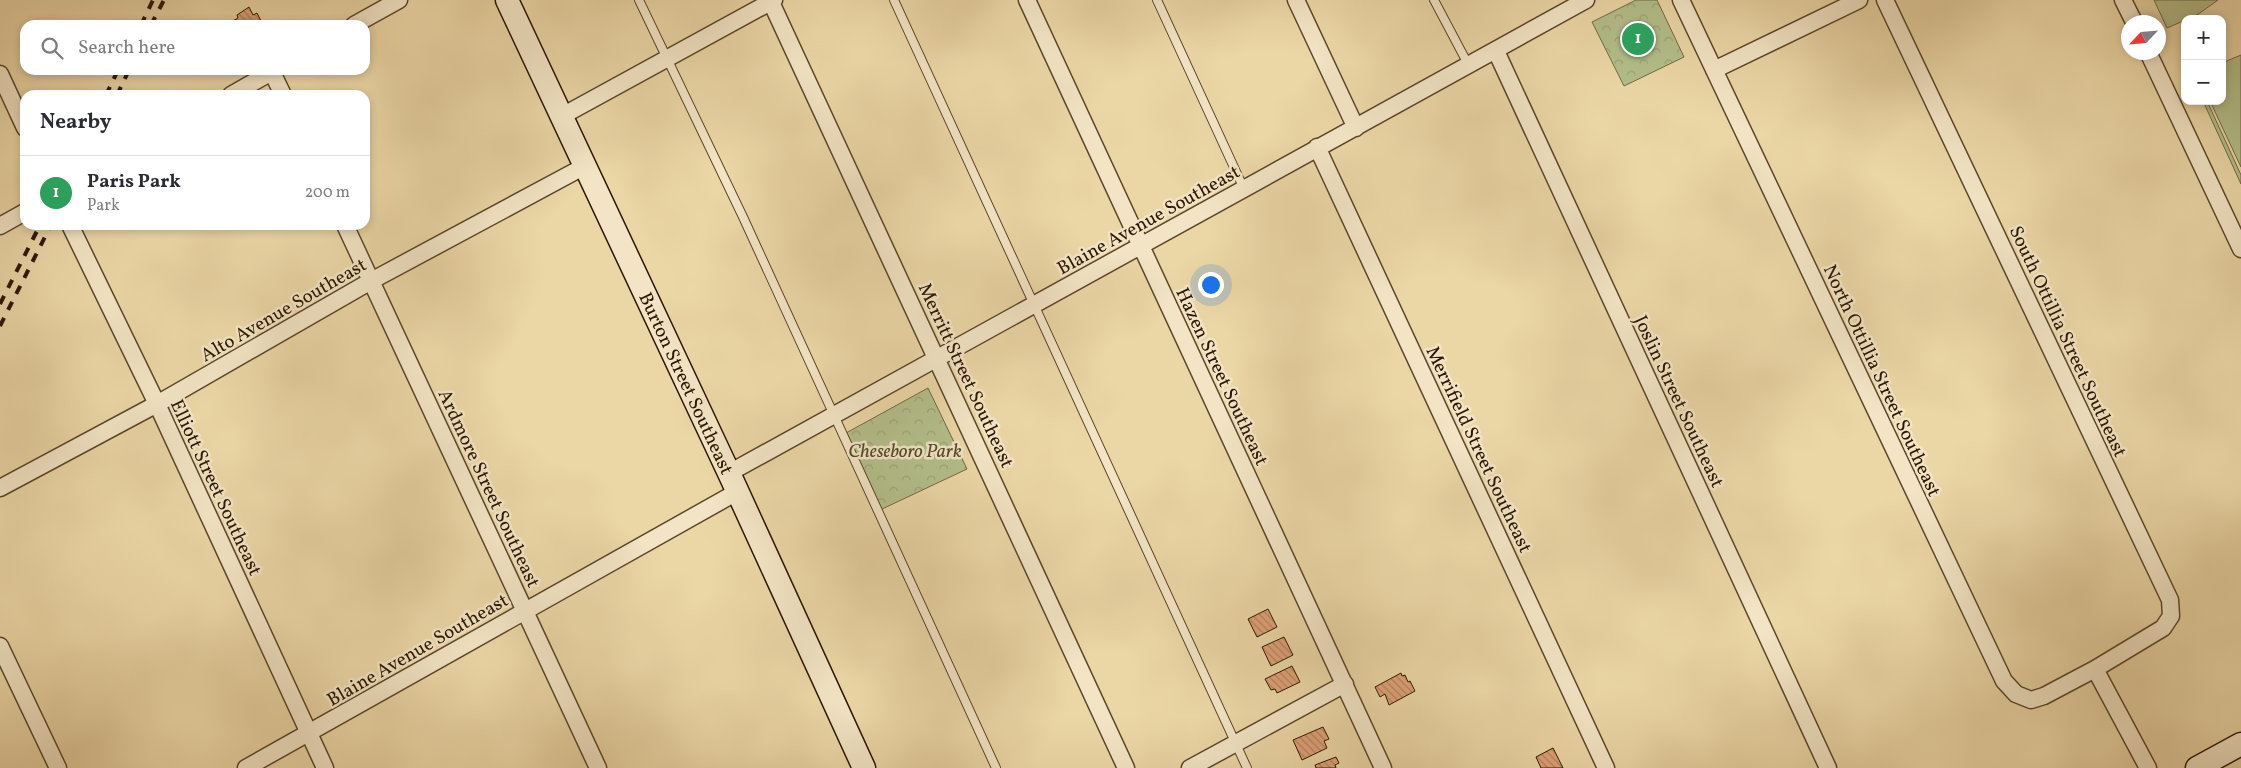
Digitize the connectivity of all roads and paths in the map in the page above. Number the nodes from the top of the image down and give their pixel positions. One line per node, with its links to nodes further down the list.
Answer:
1 (398, 0): 16 (street)
2 (508, 0): 29 (main road, Burton Street Southeast)
3 (639, 0): 20 (lane)
4 (894, 0): 42 (lane)
5 (1027, 0): 39 (street, Hazen Street Southeast)
6 (1157, 0): 34 (lane)
7 (1296, 0): 31 (street)
8 (1434, 0): 22 (lane)
9 (1586, 0): 15 (street, Blaine Avenue Southeast)
10 (1681, 0): 23 (street, North Ottillia Street Southeast)
11 (1859, 0): 23 (street)
12 (1885, 0): 50 (street, South Ottillia Street Southeast)
13 (2123, 0): 17 (street)
14 (771, 1): 20 (street); 43 (street, Merritt Street Southeast)
15 (1570, 4): 19 (street, Blaine Avenue Southeast)
16 (379, 5): 18 (street)
17 (2130, 15)
18 (360, 20)
19 (1496, 51): 22 (street, Blaine Avenue Southeast); 67 (street, Joslin Street Southeast)
20 (666, 59): 29 (street); 45 (lane)
21 (2152, 60): 40 (street)
22 (1469, 66): 31 (street, Blaine Avenue Southeast)
23 (1714, 70): 50 (street, North Ottillia Street Southeast)
24 (0, 74): 30 (street)
25 (267, 75): 27 (street)
26 (276, 75): 28 (street)
27 (240, 90)
28 (281, 90)
29 (562, 116): 33 (main road, Burton Street Southeast)
30 (20, 117)
31 (1356, 128): 32 (street, Blaine Avenue Southeast)
32 (1317, 148): 34 (street, Blaine Avenue Southeast); 66 (street, Merrifield Street Southeast)
33 (585, 166): 41 (street, Alto Avenue Southeast); 46 (main road, Burton Street Southeast)
34 (1244, 189): 39 (street, Blaine Avenue Southeast)
35 (20, 215): 36 (street)
36 (0, 226)
37 (72, 230): 44 (street, Elliott Street Southeast)
38 (347, 230): 41 (street, Ardmore Street Southeast)
39 (1140, 247): 42 (street, Blaine Avenue Southeast); 51 (street, Hazen Street Southeast)
40 (2241, 249)
41 (371, 281): 44 (street, Alto Avenue Southeast); 48 (street, Ardmore Street Southeast)
42 (1035, 305): 43 (street, Blaine Avenue Southeast); 53 (lane)
43 (937, 359): 45 (street, Blaine Avenue Southeast); 62 (street, Merritt Street Southeast)
44 (157, 404): 47 (street, Alto Avenue Southeast); 52 (street, Elliott Street Southeast)
45 (833, 416): 46 (street, Blaine Avenue Southeast); 61 (lane)
46 (733, 482): 48 (street, Blaine Avenue Southeast); 60 (main road, Burton Street Southeast)
47 (0, 488)
48 (525, 610): 52 (street, Blaine Avenue Southeast); 59 (street, Ardmore Street Southeast)
49 (0, 646): 56 (street)
50 (2095, 669): 68 (street)
51 (1344, 684): 53 (street); 65 (street, Hazen Street Southeast)
52 (308, 734): 57 (street, Blaine Avenue Southeast); 58 (street, Elliott Street Southeast)
53 (1236, 743): 63 (street); 64 (lane)
54 (2241, 744): 55 (main road)
55 (2204, 766)
56 (58, 768)
57 (246, 768)
58 (325, 768)
59 (598, 768)
60 (864, 768)
61 (996, 768)
62 (1126, 768)
63 (1190, 768)
64 (1247, 768)
65 (1383, 768)
66 (1606, 768)
67 (1828, 768)
68 (2148, 768)

